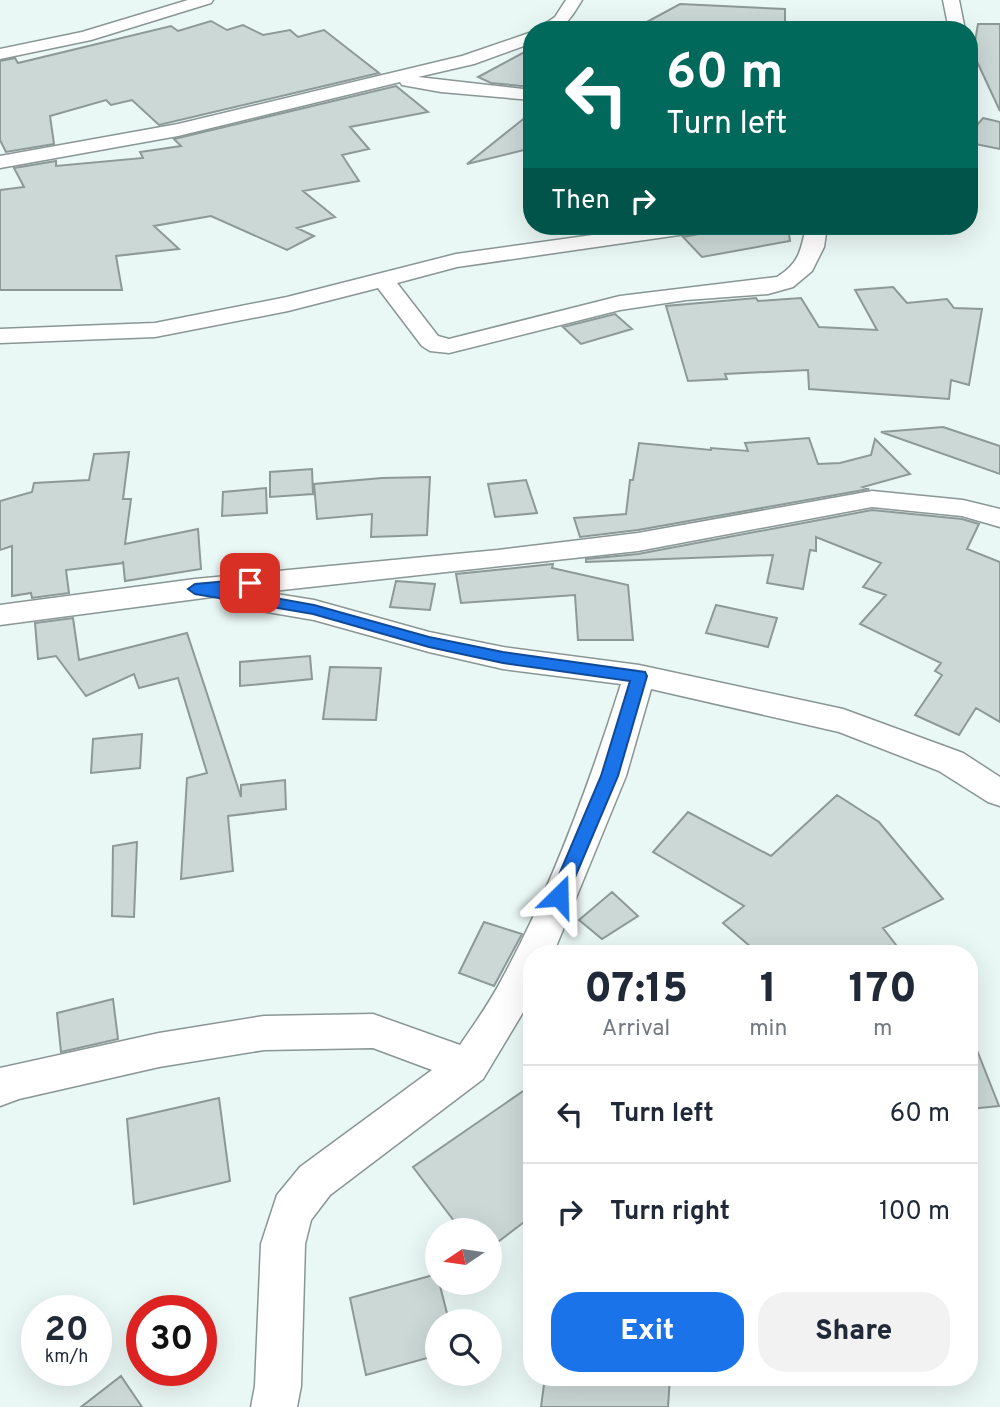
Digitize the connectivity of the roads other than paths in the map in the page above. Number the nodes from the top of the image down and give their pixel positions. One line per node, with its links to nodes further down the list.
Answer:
1 (205, 0): 7 (street)
2 (575, 0): 4 (street)
3 (951, 0): 5 (street)
4 (559, 21)
5 (955, 21)
6 (523, 40): 8 (street)
7 (0, 54)
8 (396, 78): 9 (street); 10 (street)
9 (523, 93)
10 (0, 162)
11 (637, 235): 13 (street)
12 (815, 235): 13 (street)
13 (384, 281): 14 (street)
14 (0, 336)
15 (1000, 518): 16 (street)
16 (195, 589): 17 (street); 18 (street)
17 (0, 615)
18 (639, 676): 19 (street); 20 (street)
19 (1000, 793)
20 (538, 945)
21 (523, 976): 22 (street)
22 (469, 1066): 23 (street); 24 (street)
23 (0, 1088)
24 (274, 1407)

